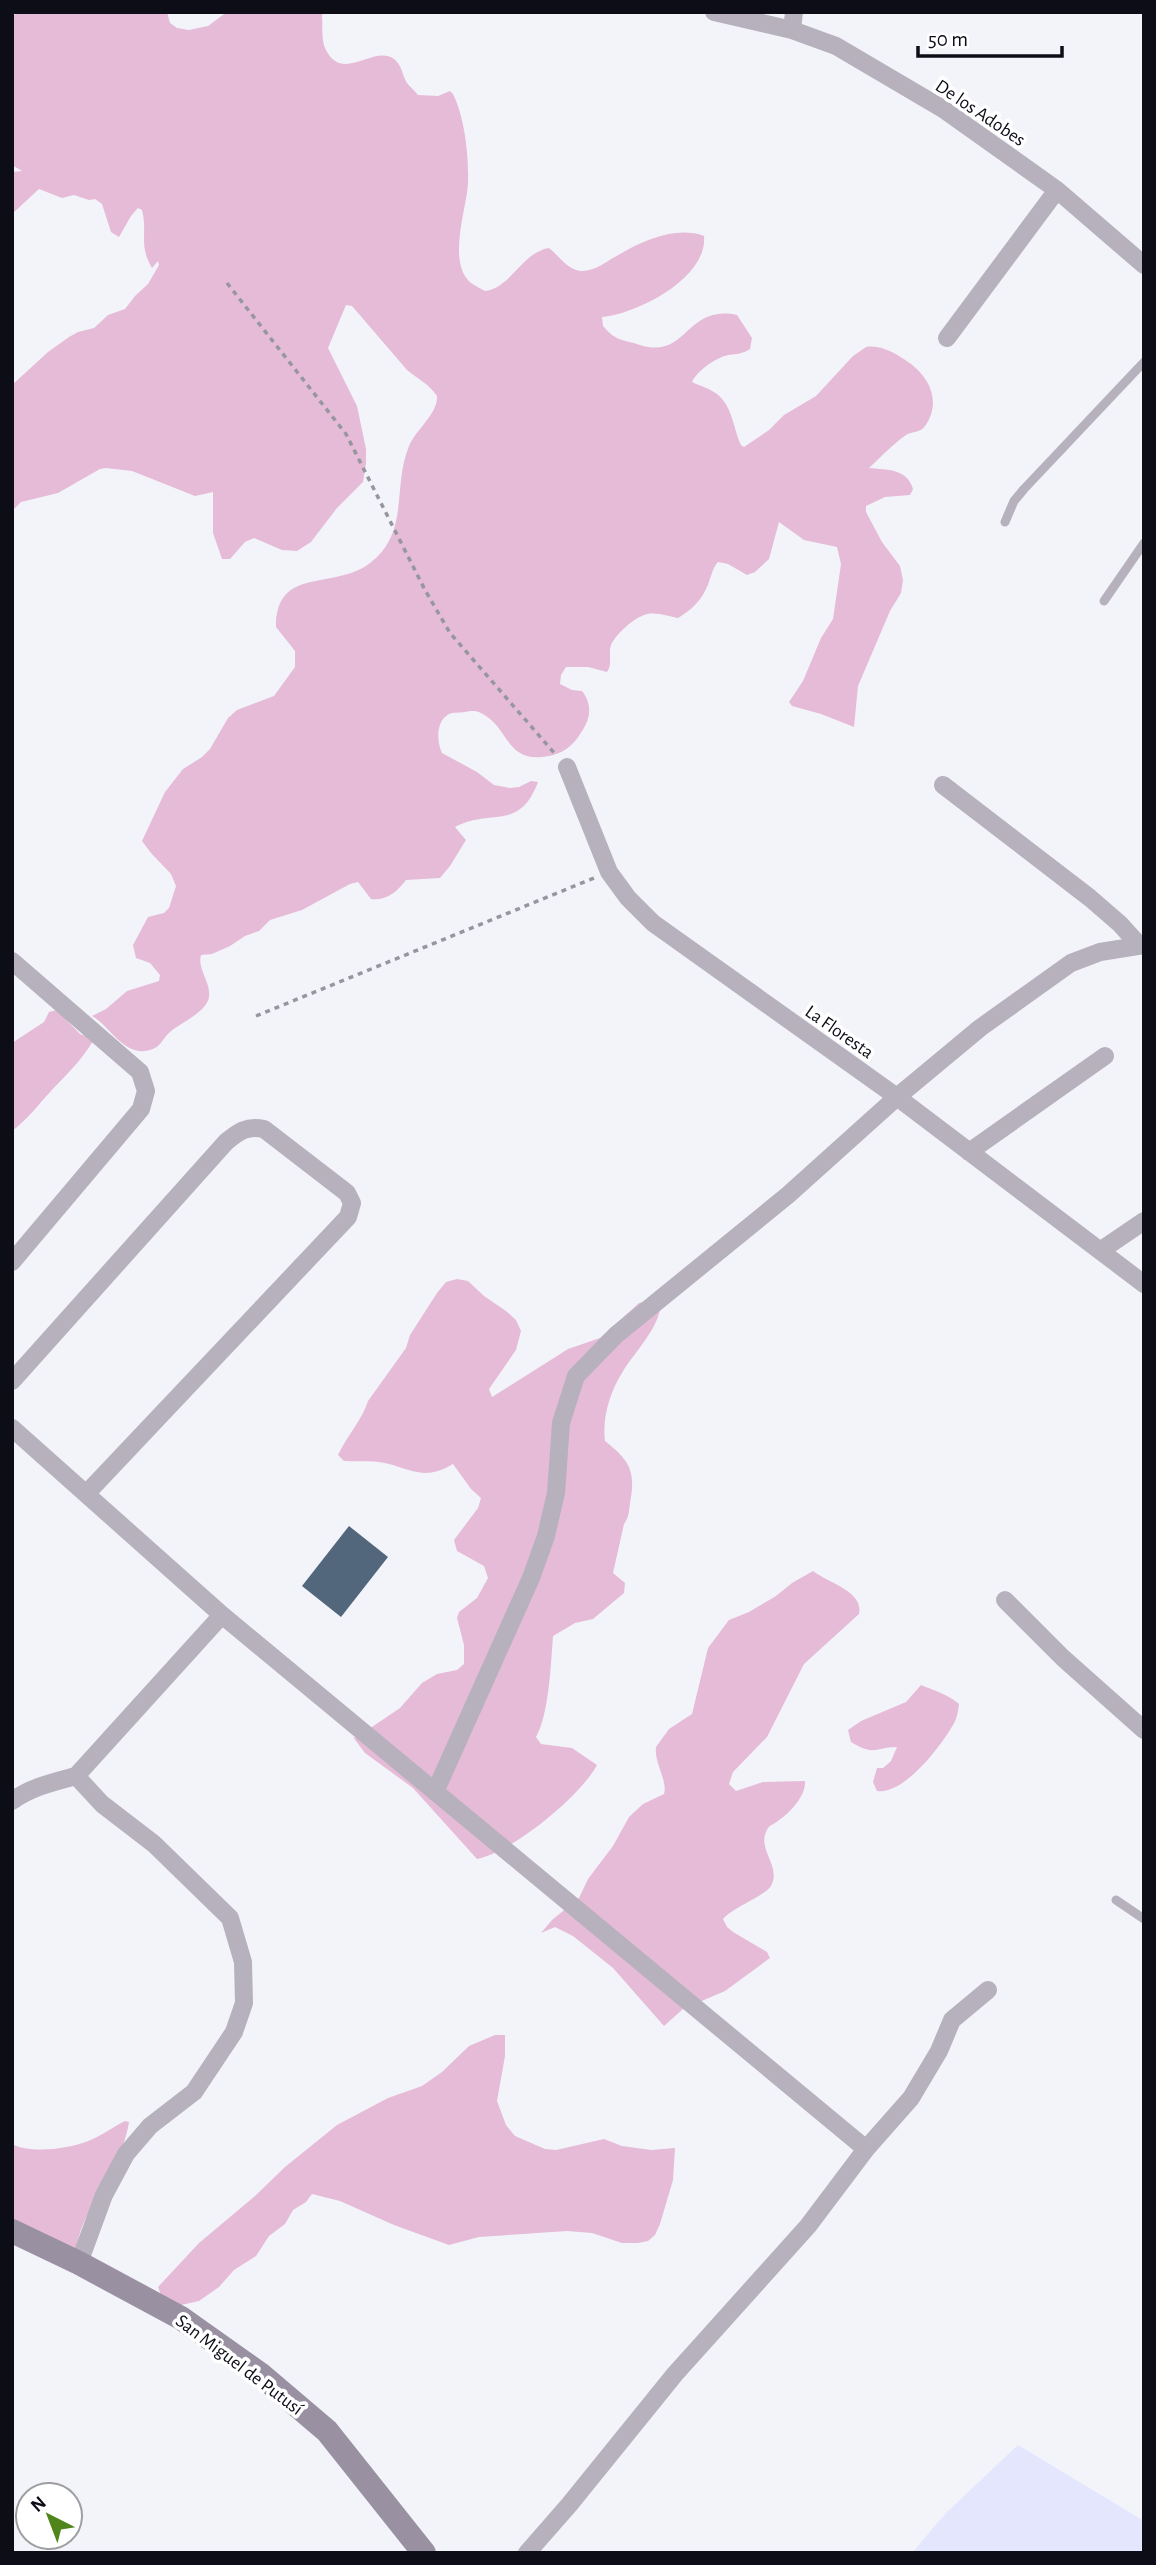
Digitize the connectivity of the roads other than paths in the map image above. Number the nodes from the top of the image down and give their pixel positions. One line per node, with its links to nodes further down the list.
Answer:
1 (715, 12): 2 (street, De los Adobes)
2 (793, 21): 3 (street, De los Adobes)
3 (1057, 190): 4 (street, De los Adobes); 5 (street)
4 (1144, 265)
5 (947, 338)
6 (1144, 362): 7 (lane)
7 (1005, 522)
8 (1144, 543): 9 (lane)
9 (1104, 601)
10 (566, 767): 15 (street, La Floresta)
11 (943, 785): 12 (street)
12 (1141, 945): 15 (street)
13 (12, 961): 19 (street)
14 (1105, 1056): 16 (street)
15 (897, 1097): 16 (street, La Floresta); 28 (street)
16 (969, 1152): 18 (street, La Floresta)
17 (1144, 1221): 18 (street)
18 (1100, 1251): 20 (street, La Floresta)
19 (12, 1262)
20 (1144, 1284)
21 (12, 1381): 23 (street)
22 (12, 1428): 23 (street)
23 (86, 1494): 25 (street)
24 (1005, 1600): 26 (street)
25 (222, 1615): 27 (street); 28 (street)
26 (1144, 1730)
27 (76, 1776): 29 (street); 35 (street)
28 (435, 1793): 33 (street)
29 (12, 1801)
30 (1116, 1900): 31 (lane)
31 (1144, 1919)
32 (988, 1990): 33 (street)
33 (866, 2150): 37 (street)
34 (12, 2231): 35 (street, San Miguel de Putusí)
35 (79, 2263): 36 (street, San Miguel de Putusí)
36 (424, 2553)
37 (527, 2553)

